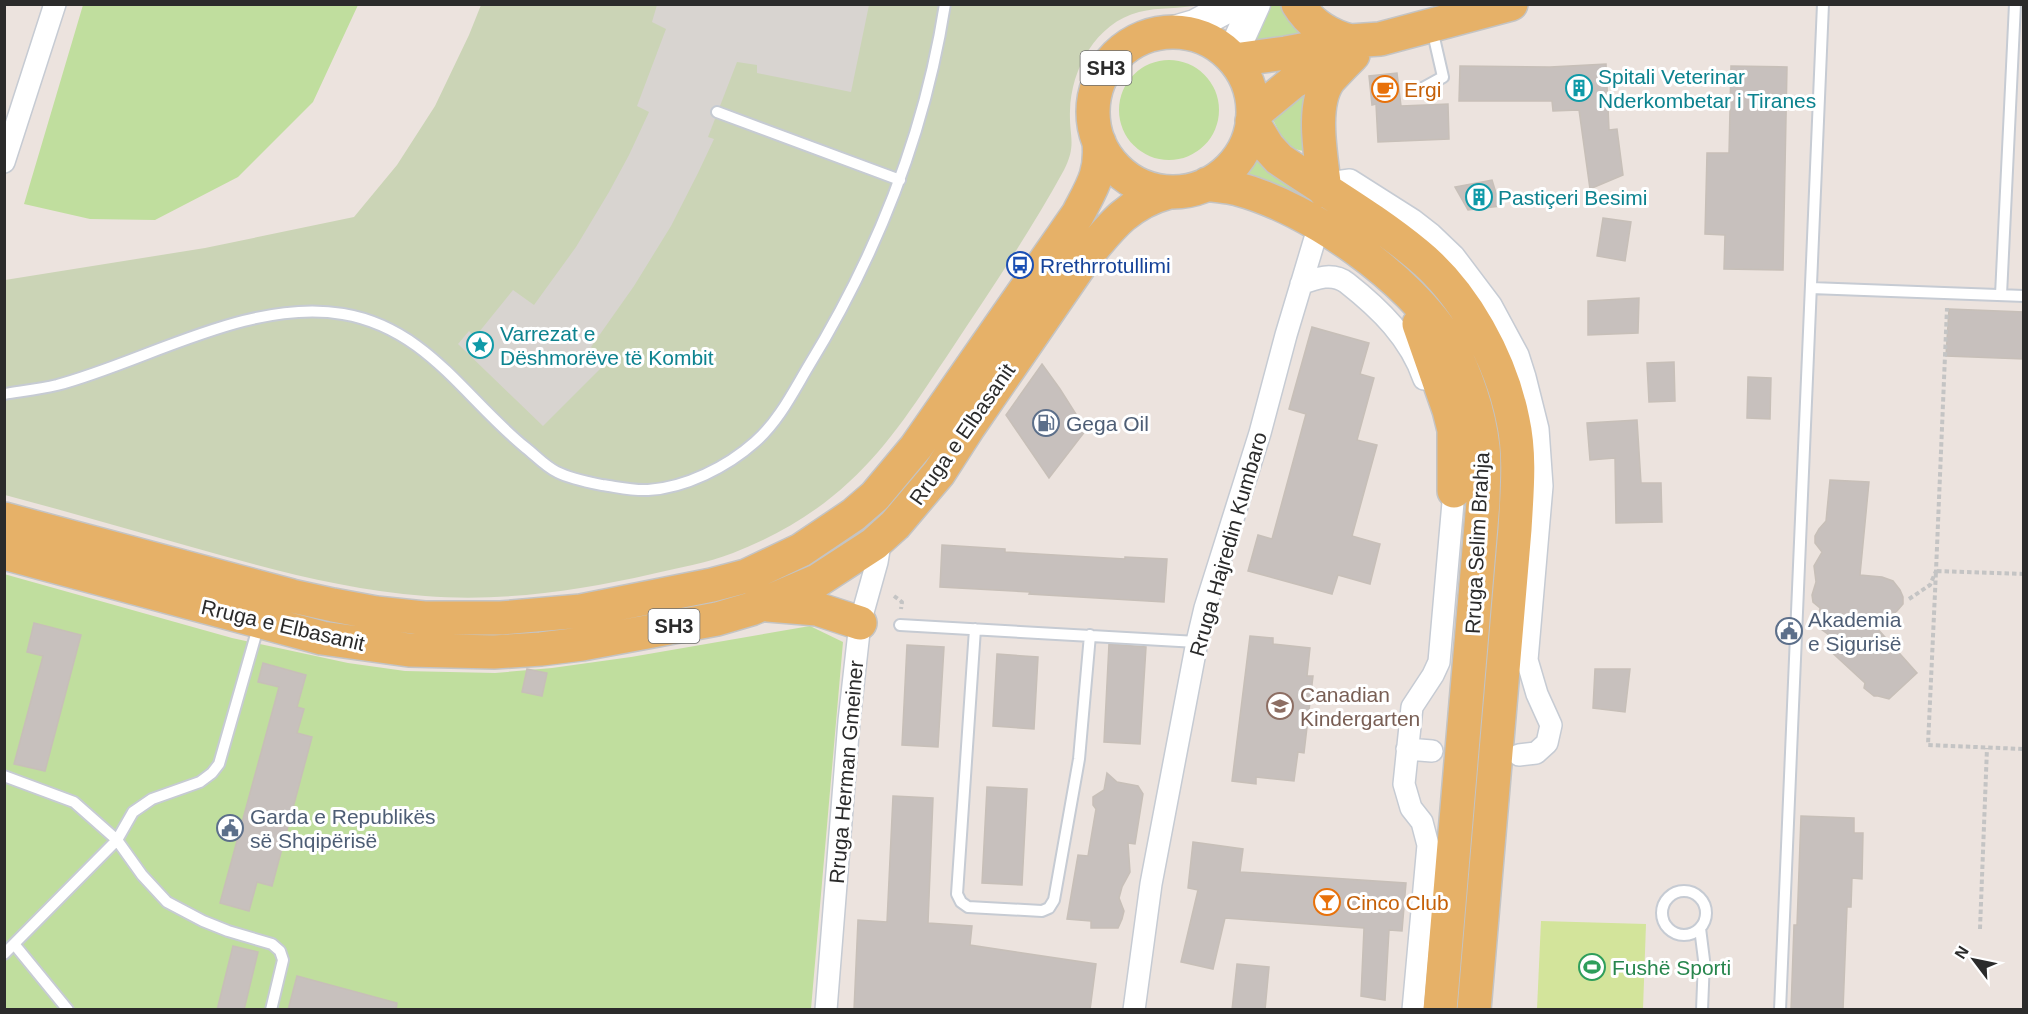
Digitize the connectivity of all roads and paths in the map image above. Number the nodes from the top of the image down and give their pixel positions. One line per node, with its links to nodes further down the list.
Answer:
1 (55, 4): 17 (street)
2 (945, 4): 18 (lane)
3 (1234, 4): 10 (main road)
4 (1255, 4): 12 (main road)
5 (1298, 4): 11 (main road)
6 (1512, 4): 9 (main road)
7 (1823, 4): 24 (lane)
8 (2015, 4): 27 (lane)
9 (1431, 26): 11 (main road); 13 (lane)
10 (1171, 32): 12 (main road, SH3); 16 (main road, SH3)
11 (1360, 45): 12 (main road); 15 (main road); 20 (main road)
12 (1233, 59): 15 (main road, SH3)
13 (1414, 93)
14 (717, 112): 18 (lane)
15 (1253, 118): 19 (main road, SH3); 20 (main road, Rruga Selim Brahja)
16 (1099, 142): 21 (main road, SH3); 31 (main road, Rruga e Elbasanit / SH3)
17 (4, 162)
18 (900, 180): 29 (lane)
19 (1207, 184): 21 (main road, SH3); 22 (main road, Rruga Selim Brahja)
20 (1325, 191): 50 (street); 63 (main road, Rruga Selim Brahja)
21 (1169, 192): 32 (main road, Rruga e Elbasanit / SH3)
22 (1319, 225): 23 (street, Rruga Hajredin Kumbaro); 26 (main road, Rruga Selim Brahja)
23 (1301, 284): 30 (street, Rruga Selim Brahja); 45 (street, Rruga Hajredin Kumbaro)
24 (1810, 288): 25 (lane); 65 (lane)
25 (1947, 292): 27 (lane); 34 (path)
26 (1408, 294): 30 (main road); 62 (main road, Rruga Selim Brahja)
27 (2001, 295): 28 (lane)
28 (2024, 296)
29 (4, 394)
30 (1454, 491): 47 (street, Rruga Selim Brahja)
31 (4, 519)
32 (881, 538): 39 (main road, Rruga e Elbasanit / SH3); 41 (street, Rruga Herman Gmeiner)
33 (4, 553): 40 (main road, Rruga e Elbasanit / SH3)
34 (1936, 571): 35 (path); 37 (path); 46 (path)
35 (2024, 574)
36 (894, 596): 38 (path)
37 (1909, 599)
38 (902, 602)
39 (763, 604): 40 (main road, Rruga e Elbasanit / SH3); 41 (main road)
40 (260, 621): 52 (lane)
41 (860, 623): 59 (street, Rruga Herman Gmeiner)
42 (900, 625): 43 (lane)
43 (975, 629): 44 (lane); 44 (lane)
44 (1090, 635): 45 (lane)
45 (1197, 642): 60 (street, Rruga Hajredin Kumbaro)
46 (1988, 748): 48 (path); 54 (path)
47 (1407, 749): 49 (street); 61 (street, Rruga Selim Brahja)
48 (2024, 749)
49 (1432, 751)
50 (1519, 755)
51 (4, 776): 52 (lane)
52 (117, 840): 55 (lane); 58 (lane)
53 (1700, 928): 53 (lane); 64 (lane)
54 (1980, 929)
55 (14, 944): 56 (lane); 57 (lane)
56 (4, 954)
57 (68, 1010)
58 (271, 1010)
59 (826, 1010)
60 (1134, 1010)
61 (1413, 1010)
62 (1440, 1010)
63 (1474, 1010)
64 (1702, 1010)
65 (1780, 1010)

